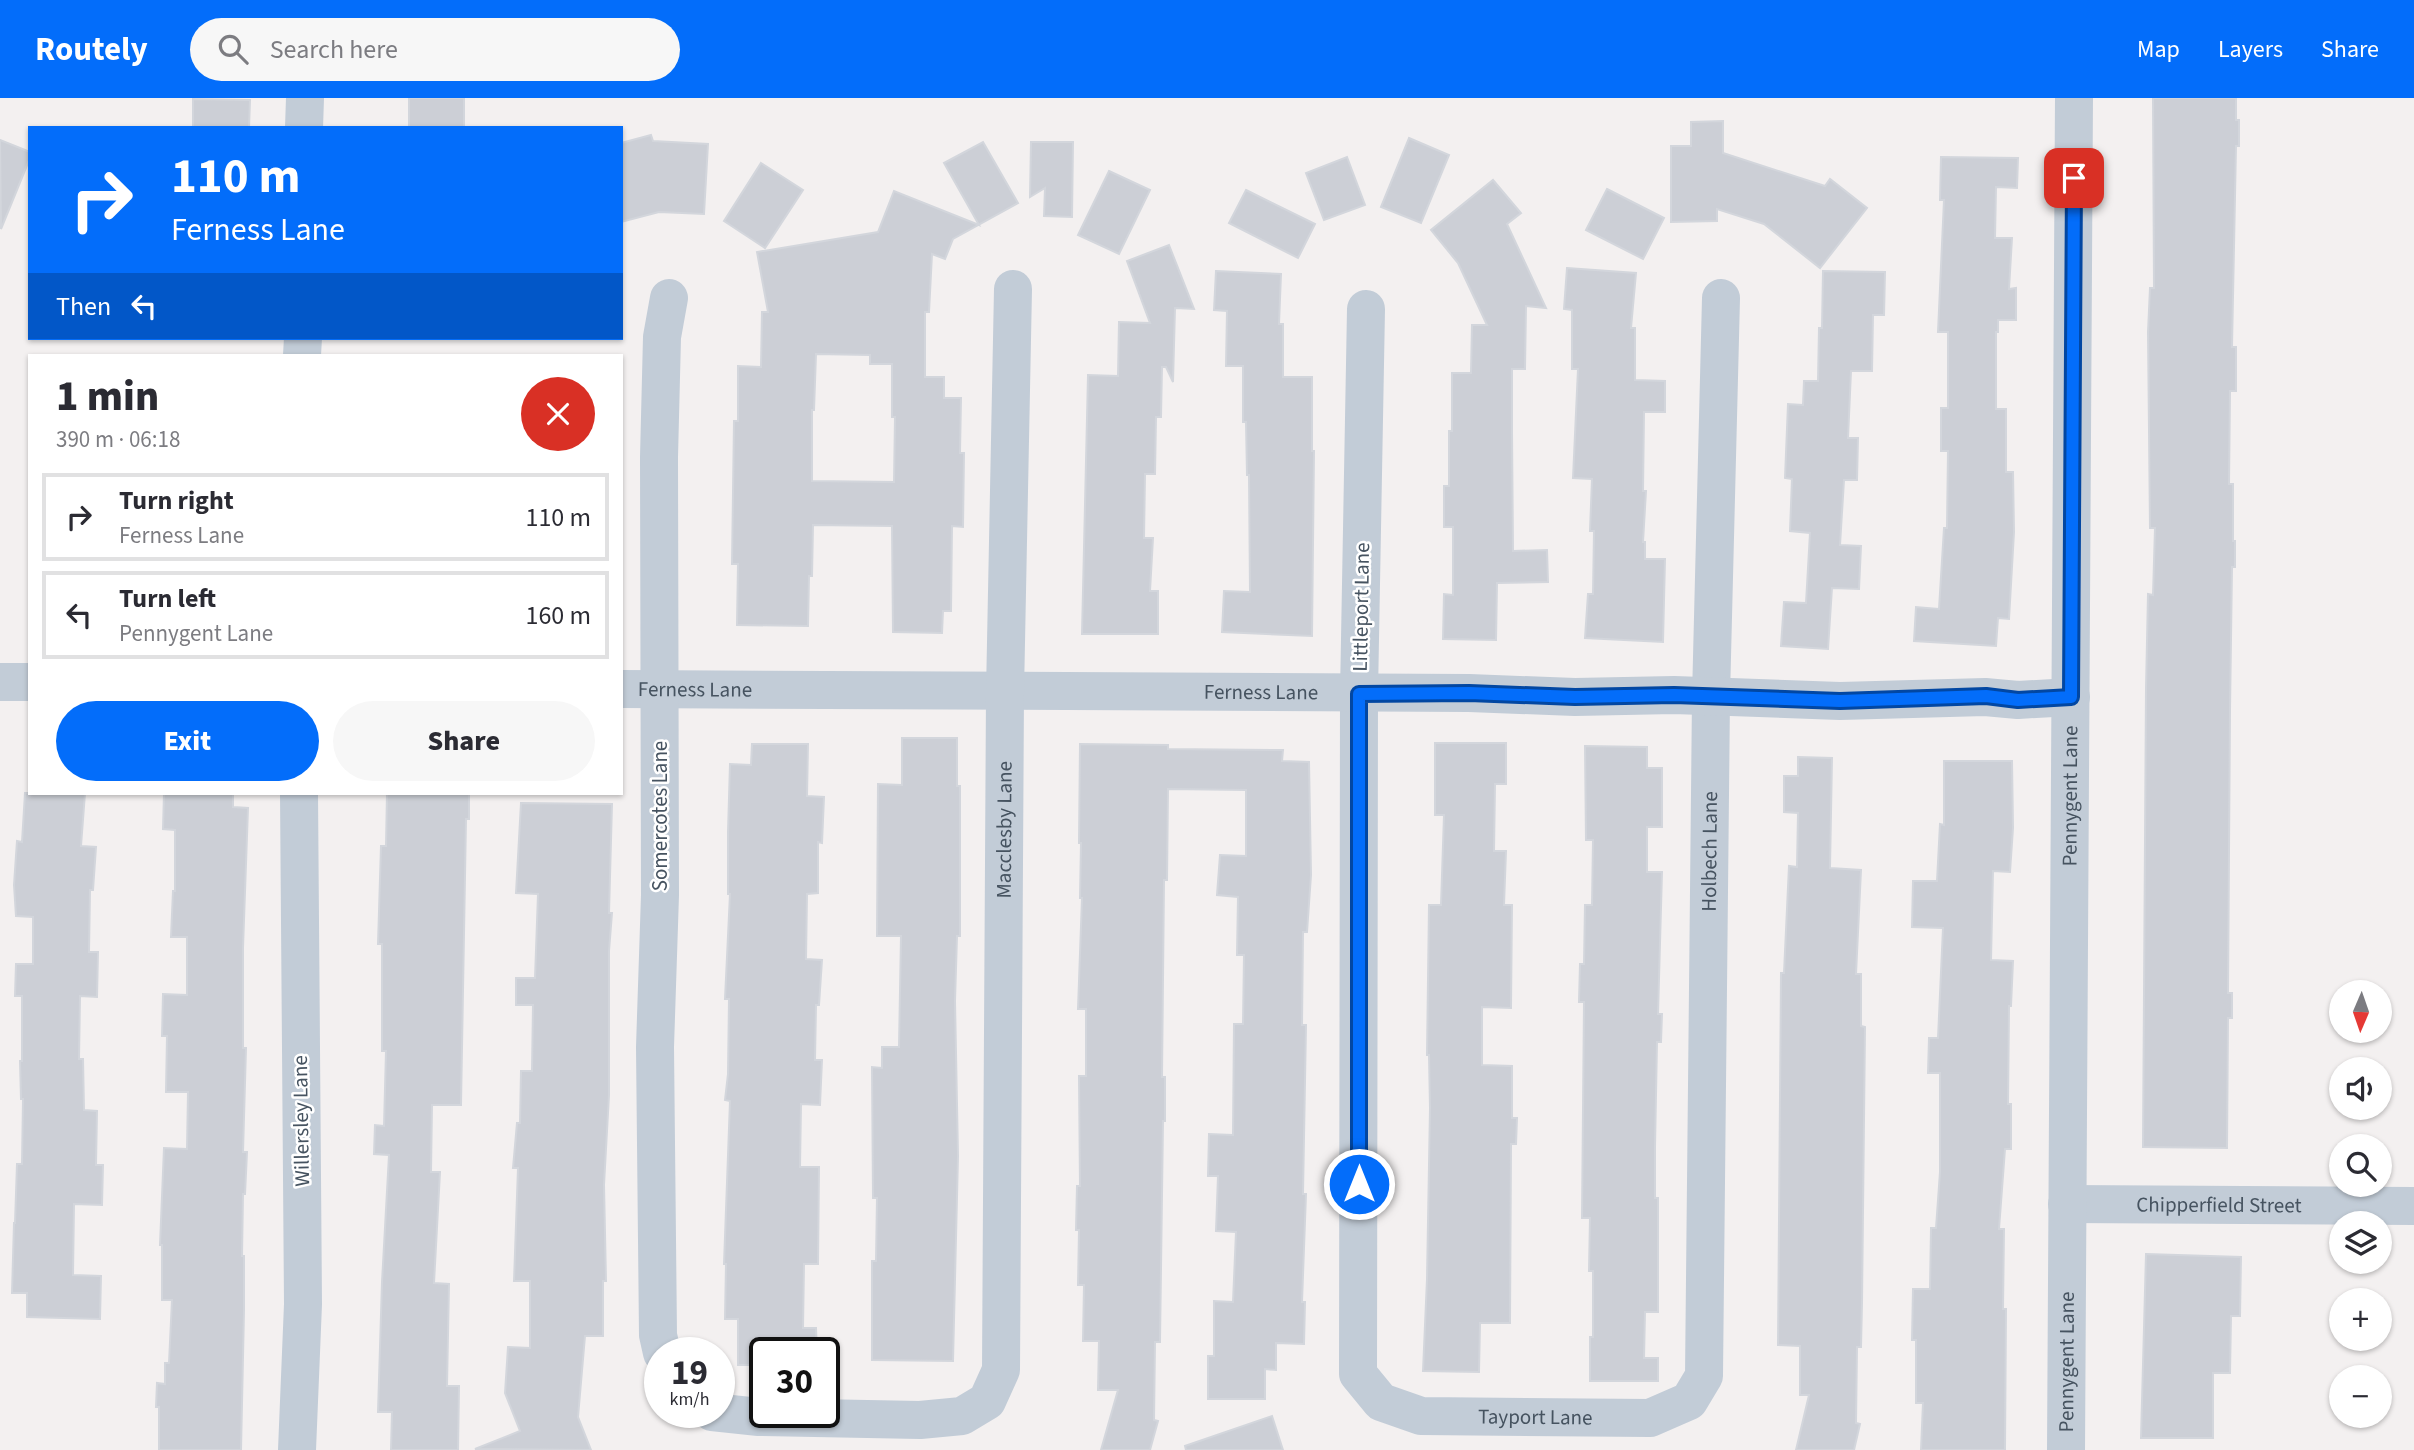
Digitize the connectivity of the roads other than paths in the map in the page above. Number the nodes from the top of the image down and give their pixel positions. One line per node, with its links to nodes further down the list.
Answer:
1 (305, 98): 3 (street)
2 (2074, 98): 15 (street, Pennygent Lane)
3 (304, 126)
4 (1013, 289): 12 (street, Macclesby Lane)
5 (668, 298): 11 (street, Somercotes Lane)
6 (1721, 298): 14 (street, Holbech Lane)
7 (1366, 309): 13 (street, Littleport Lane)
8 (0, 682): 9 (street)
9 (28, 682)
10 (623, 690): 11 (street, Ferness Lane)
11 (660, 690): 12 (street, Ferness Lane); 19 (street, Somercotes Lane)
12 (1005, 693): 13 (street, Ferness Lane); 22 (street, Macclesby Lane)
13 (1359, 694): 14 (street, Ferness Lane); 21 (street, Littleport Lane)
14 (1711, 697): 15 (street, Ferness Lane); 20 (street, Holbech Lane)
15 (2071, 697): 17 (street, Pennygent Lane)
16 (299, 795): 23 (street, Willersley Lane)
17 (2067, 1204): 18 (street, Chipperfield Street); 24 (street, Pennygent Lane)
18 (2414, 1206)
19 (660, 1337)
20 (1689, 1401): 21 (street, Tayport Lane)
21 (1381, 1402)
22 (735, 1414)
23 (298, 1450)
24 (2066, 1450)

